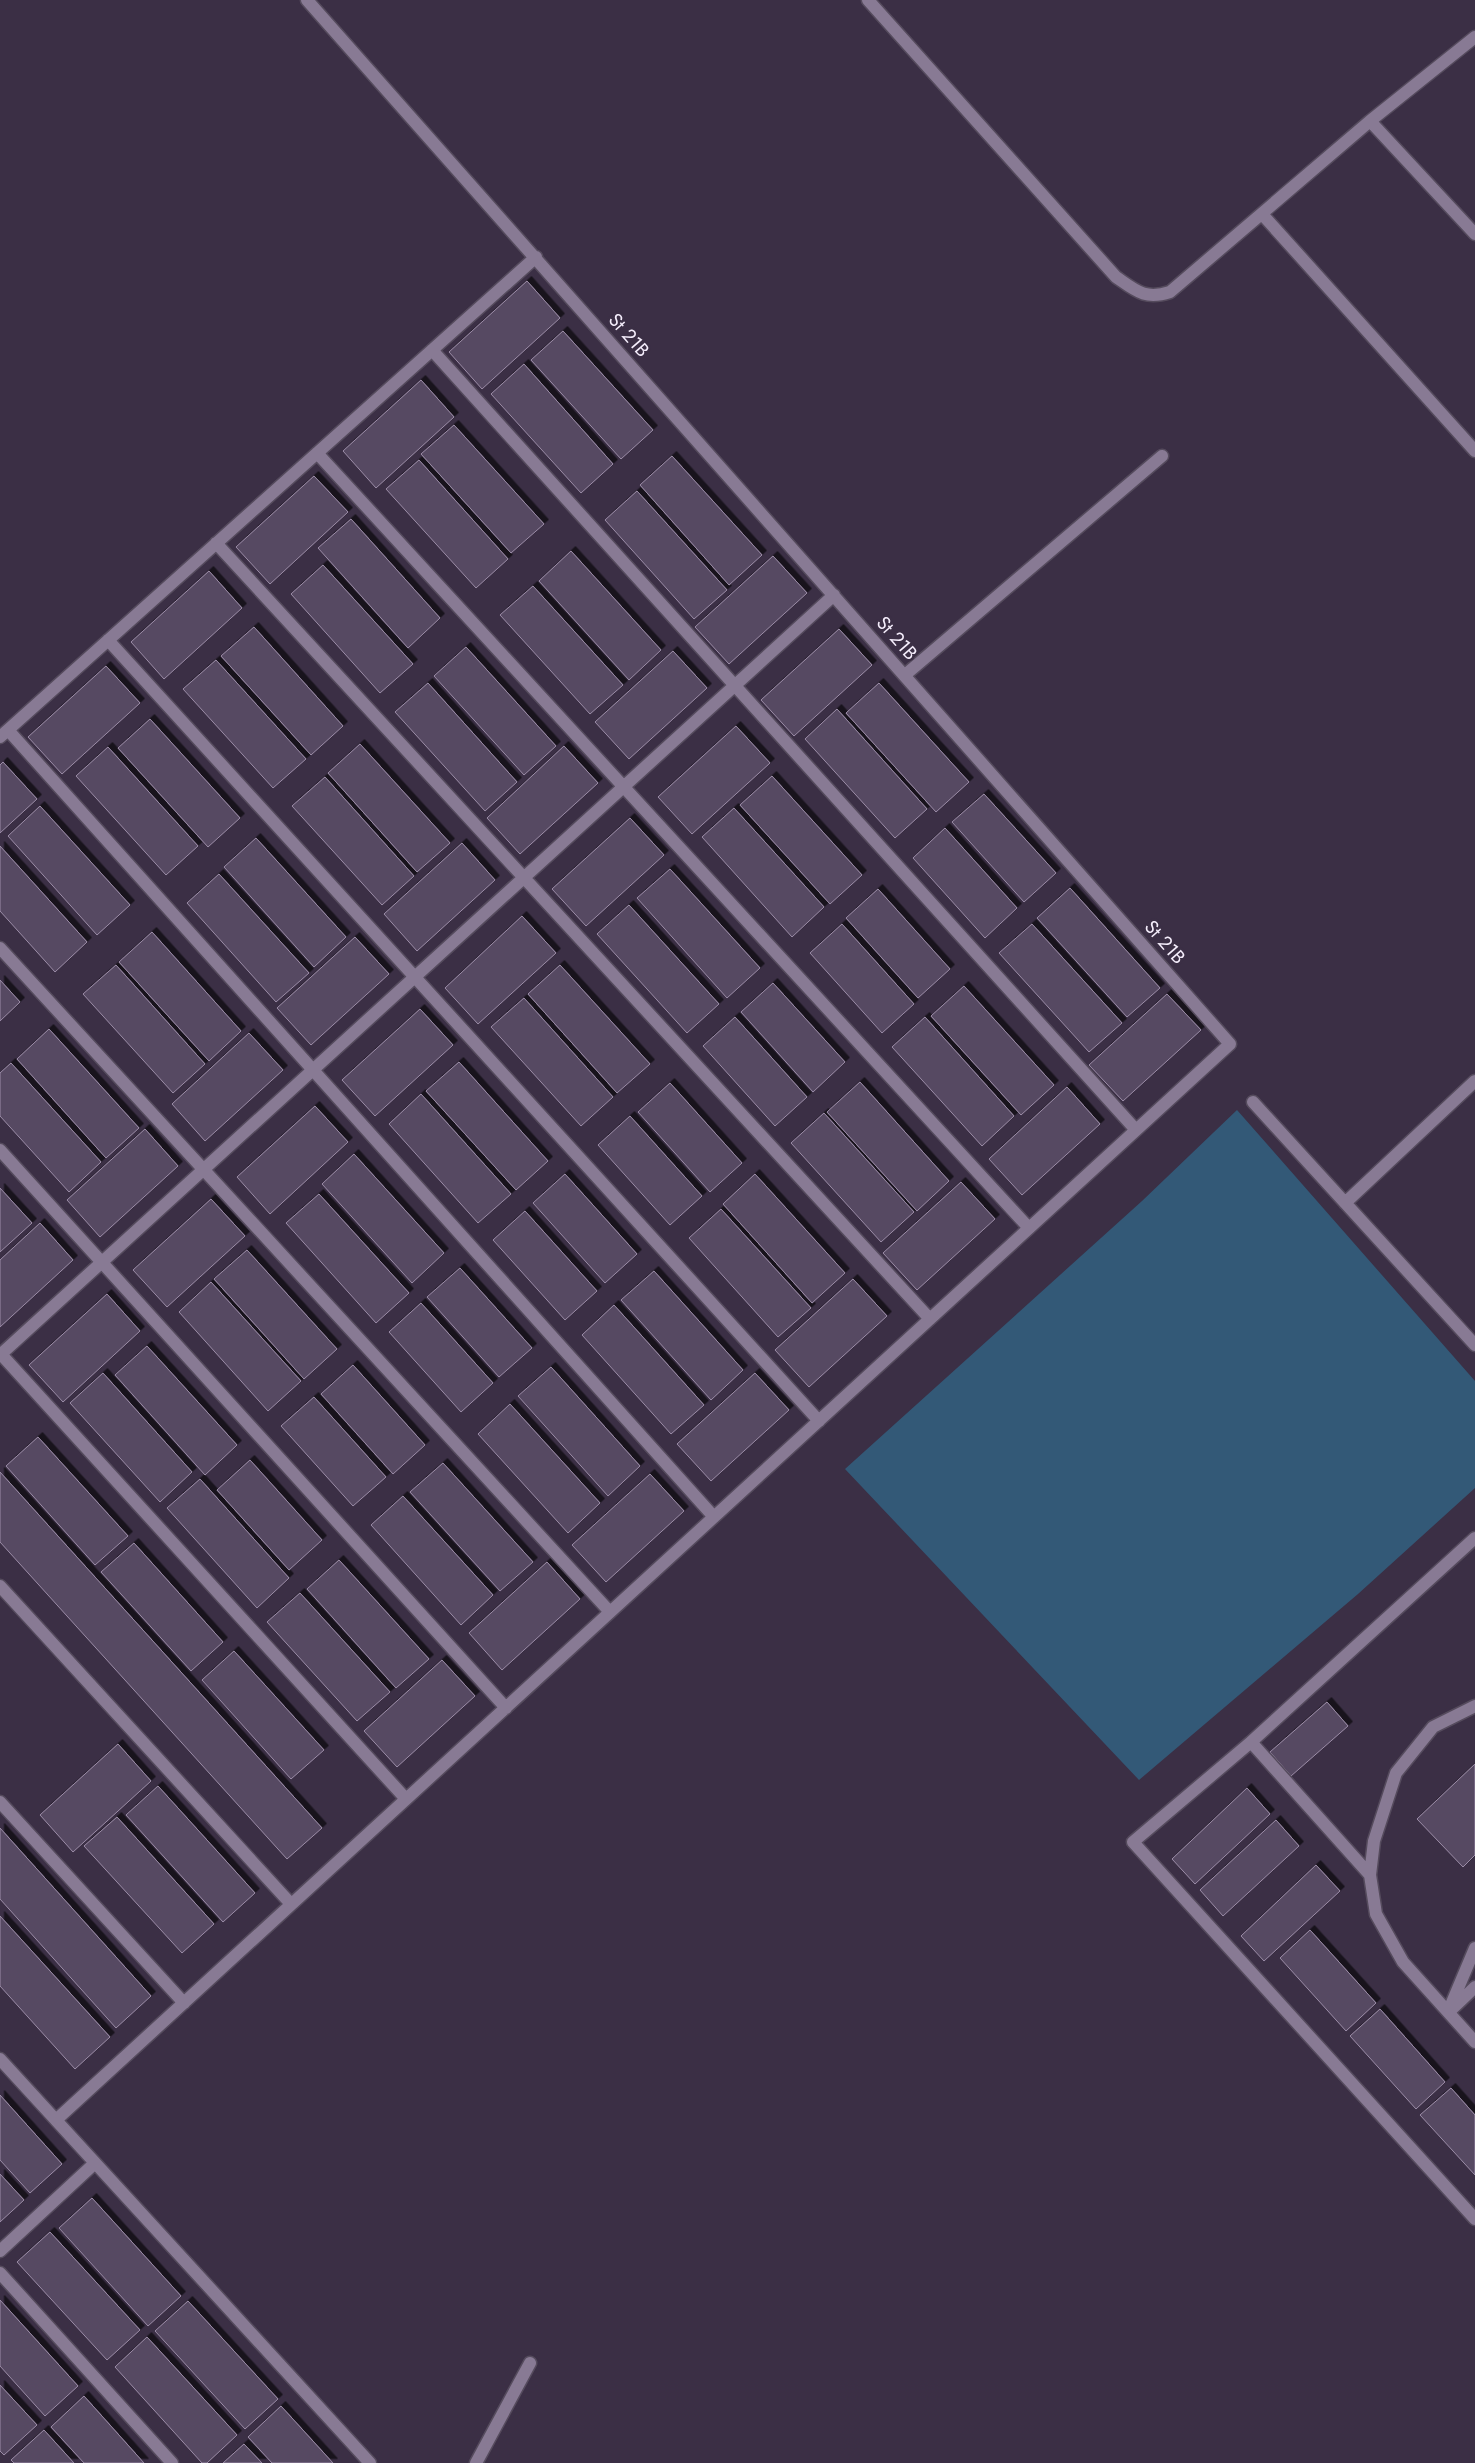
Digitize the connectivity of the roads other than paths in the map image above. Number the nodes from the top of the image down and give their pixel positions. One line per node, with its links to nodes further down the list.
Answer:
1 (307, 0): 7 (street, St 21B)
2 (868, 0): 5 (street)
3 (1475, 37): 4 (street)
4 (1370, 121): 5 (street); 6 (street)
5 (1262, 214): 9 (street)
6 (1475, 234)
7 (536, 257): 8 (street); 13 (street, St 21B)
8 (432, 350): 10 (street); 16 (street)
9 (1475, 451)
10 (317, 454): 12 (street); 18 (street)
11 (1162, 456): 15 (street)
12 (216, 543): 14 (street); 19 (street)
13 (834, 595): 15 (street, St 21B); 16 (street)
14 (108, 640): 17 (street); 21 (street)
15 (905, 675): 25 (street, St 21B)
16 (735, 685): 18 (street); 25 (street)
17 (4, 733): 22 (street)
18 (623, 787): 19 (street); 29 (street)
19 (524, 878): 21 (street); 31 (street)
20 (0, 948): 27 (street)
21 (415, 977): 22 (street); 34 (street)
22 (313, 1070): 27 (street); 35 (street)
23 (1475, 1081): 28 (street)
24 (1253, 1102): 28 (street)
25 (1136, 1130): 29 (street)
26 (0, 1150): 30 (street)
27 (204, 1169): 30 (street); 38 (street)
28 (1345, 1203): 32 (street)
29 (1030, 1228): 31 (street)
30 (102, 1262): 33 (street); 40 (street)
31 (930, 1319): 34 (street)
32 (1475, 1345)
33 (0, 1354): 42 (street)
34 (819, 1421): 35 (street)
35 (714, 1517): 38 (street)
36 (1472, 1546): 41 (street)
37 (0, 1586): 45 (street)
38 (610, 1612): 40 (street)
39 (1475, 1706): 44 (street)
40 (506, 1708): 42 (street)
41 (1251, 1742): 44 (street); 54 (street)
42 (406, 1799): 45 (street)
43 (0, 1802): 48 (street)
44 (1370, 1875): 49 (street)
45 (291, 1904): 48 (street)
46 (1475, 1948): 49 (street)
47 (1475, 1987): 49 (street)
48 (184, 2003): 52 (street)
49 (1448, 2012): 50 (street)
50 (1475, 2042)
51 (0, 2059): 52 (street)
52 (56, 2120): 53 (street)
53 (95, 2163): 55 (street); 59 (street)
54 (1475, 2219)
55 (0, 2251)
56 (0, 2273): 58 (street)
57 (530, 2363): 60 (street)
58 (172, 2463)
59 (370, 2463)
60 (476, 2463)

